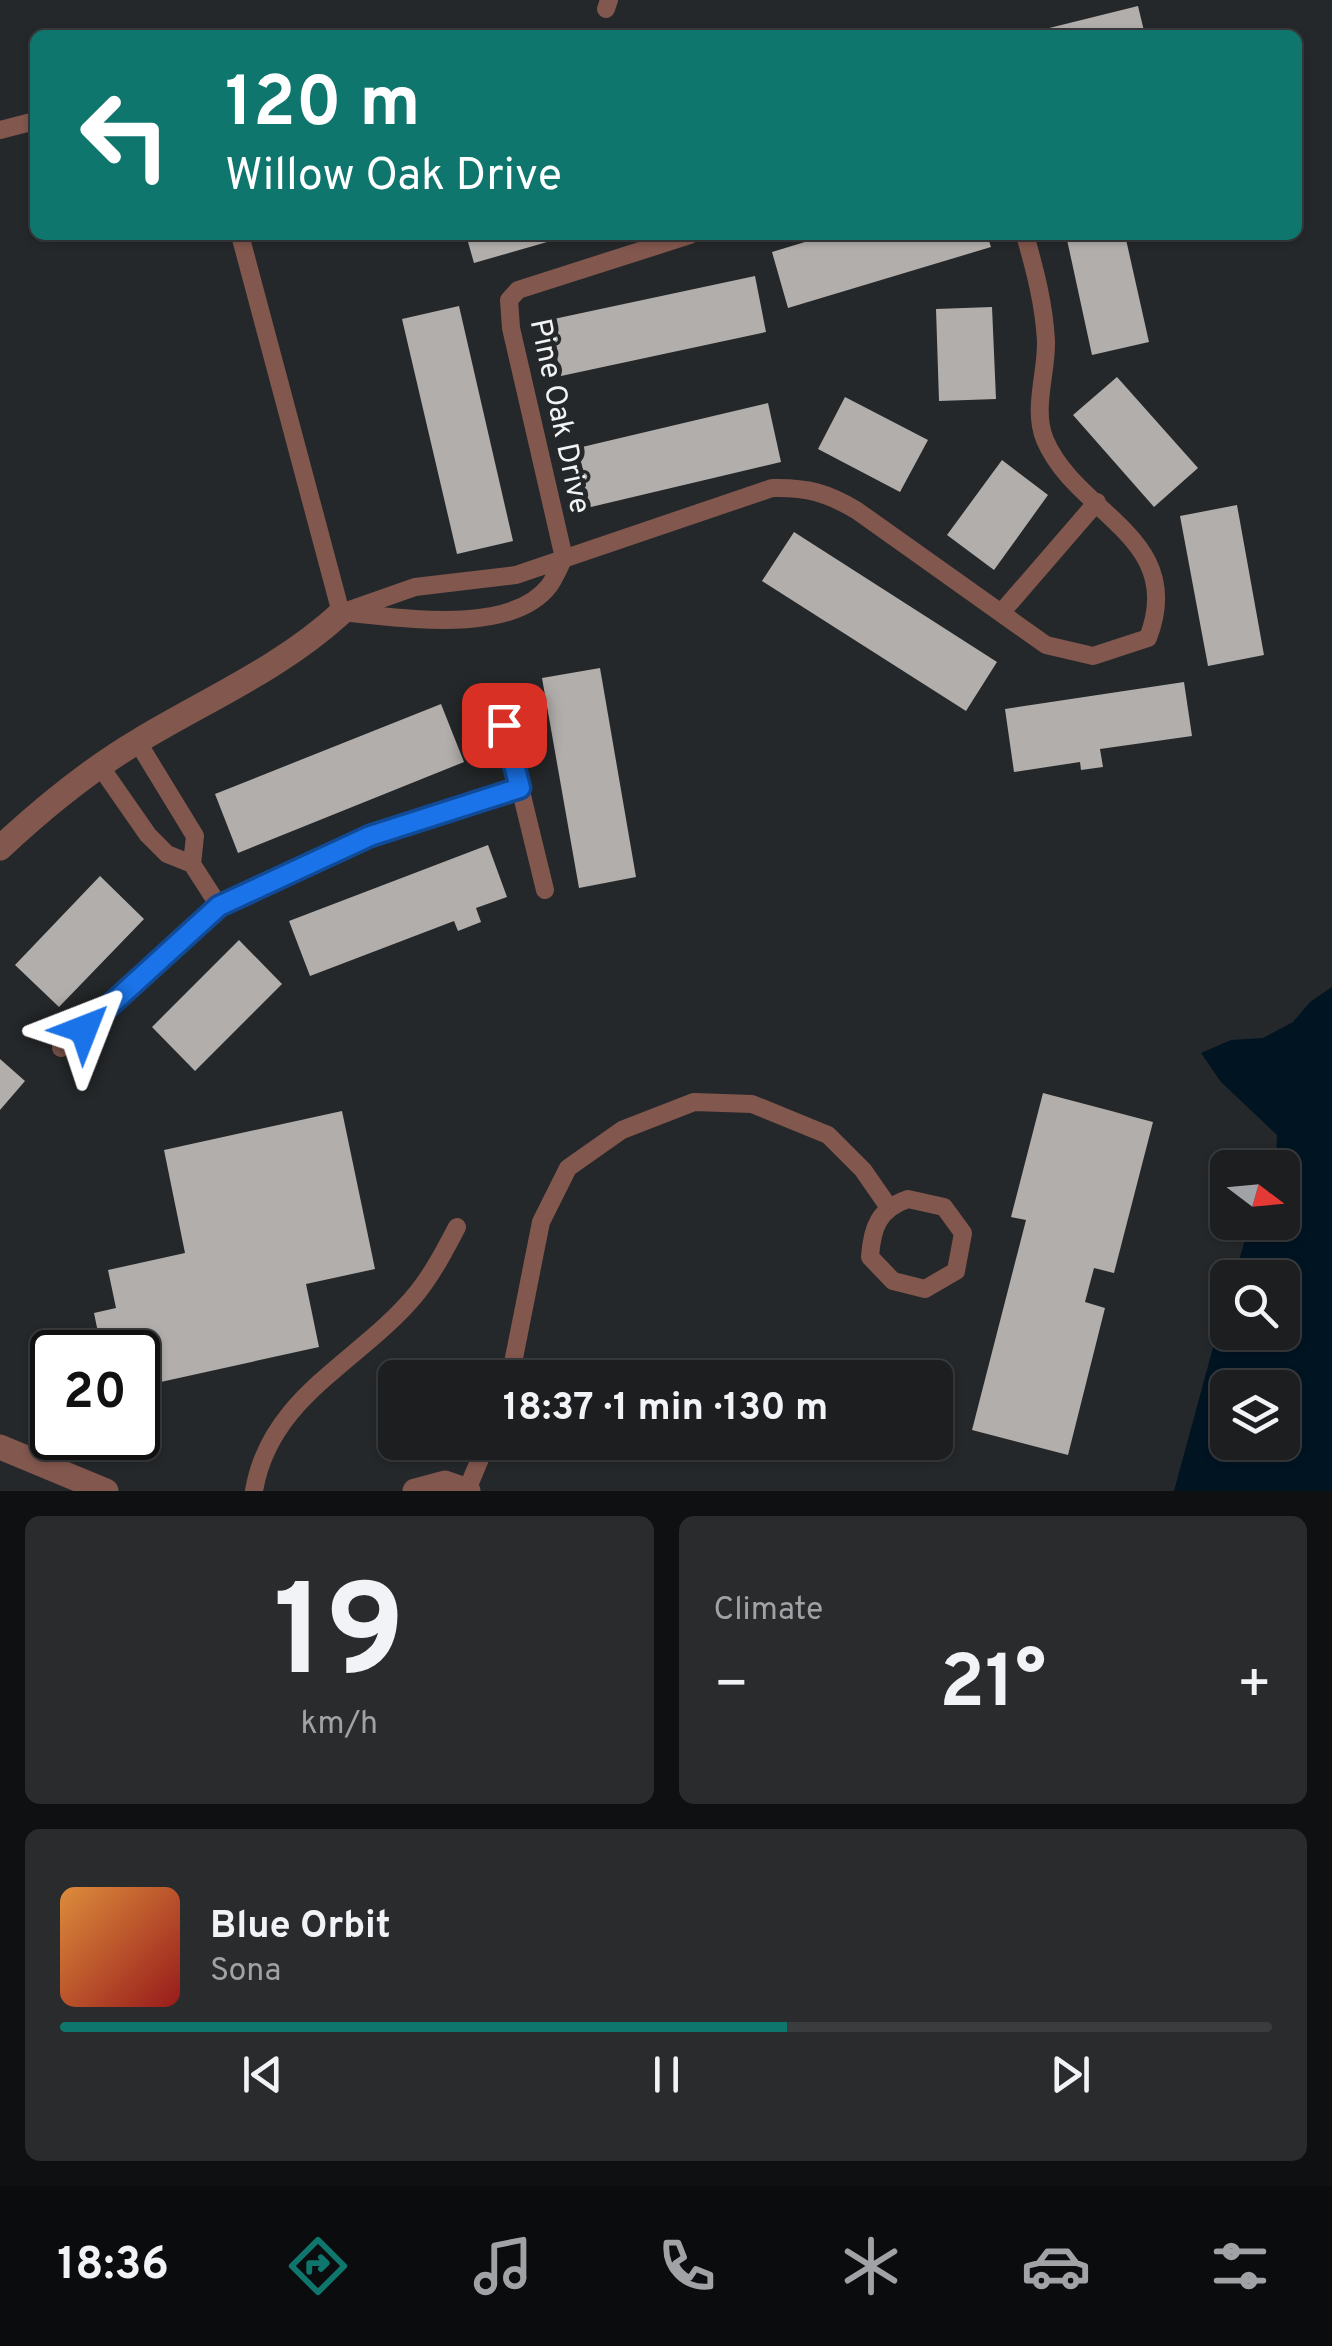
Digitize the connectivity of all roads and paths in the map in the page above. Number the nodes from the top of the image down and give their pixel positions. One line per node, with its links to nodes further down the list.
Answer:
1 (30, 122): 2 (lane)
2 (0, 130)
3 (241, 240): 8 (lane)
4 (674, 240): 7 (lane, Pine Oak Drive)
5 (1026, 240): 6 (lane)
6 (1097, 502): 9 (lane); 9 (lane)
7 (564, 558): 8 (lane); 8 (lane); 9 (lane)
8 (341, 613): 11 (street)
9 (1002, 613)
10 (497, 693): 13 (lane)
11 (137, 741): 12 (street); 15 (lane)
12 (100, 766): 14 (street); 15 (lane)
13 (520, 788): 16 (lane); 17 (lane)
14 (0, 848)
15 (192, 864): 17 (lane)
16 (545, 890)
17 (219, 906): 18 (lane)
18 (61, 1048)
19 (888, 1206): 19 (lane); 21 (lane)
20 (456, 1228): 26 (lane)
21 (514, 1360)
22 (0, 1447): 25 (street)
23 (480, 1460): 24 (lane)
24 (468, 1490): 27 (street)
25 (106, 1491)
26 (254, 1491)
27 (414, 1491)

